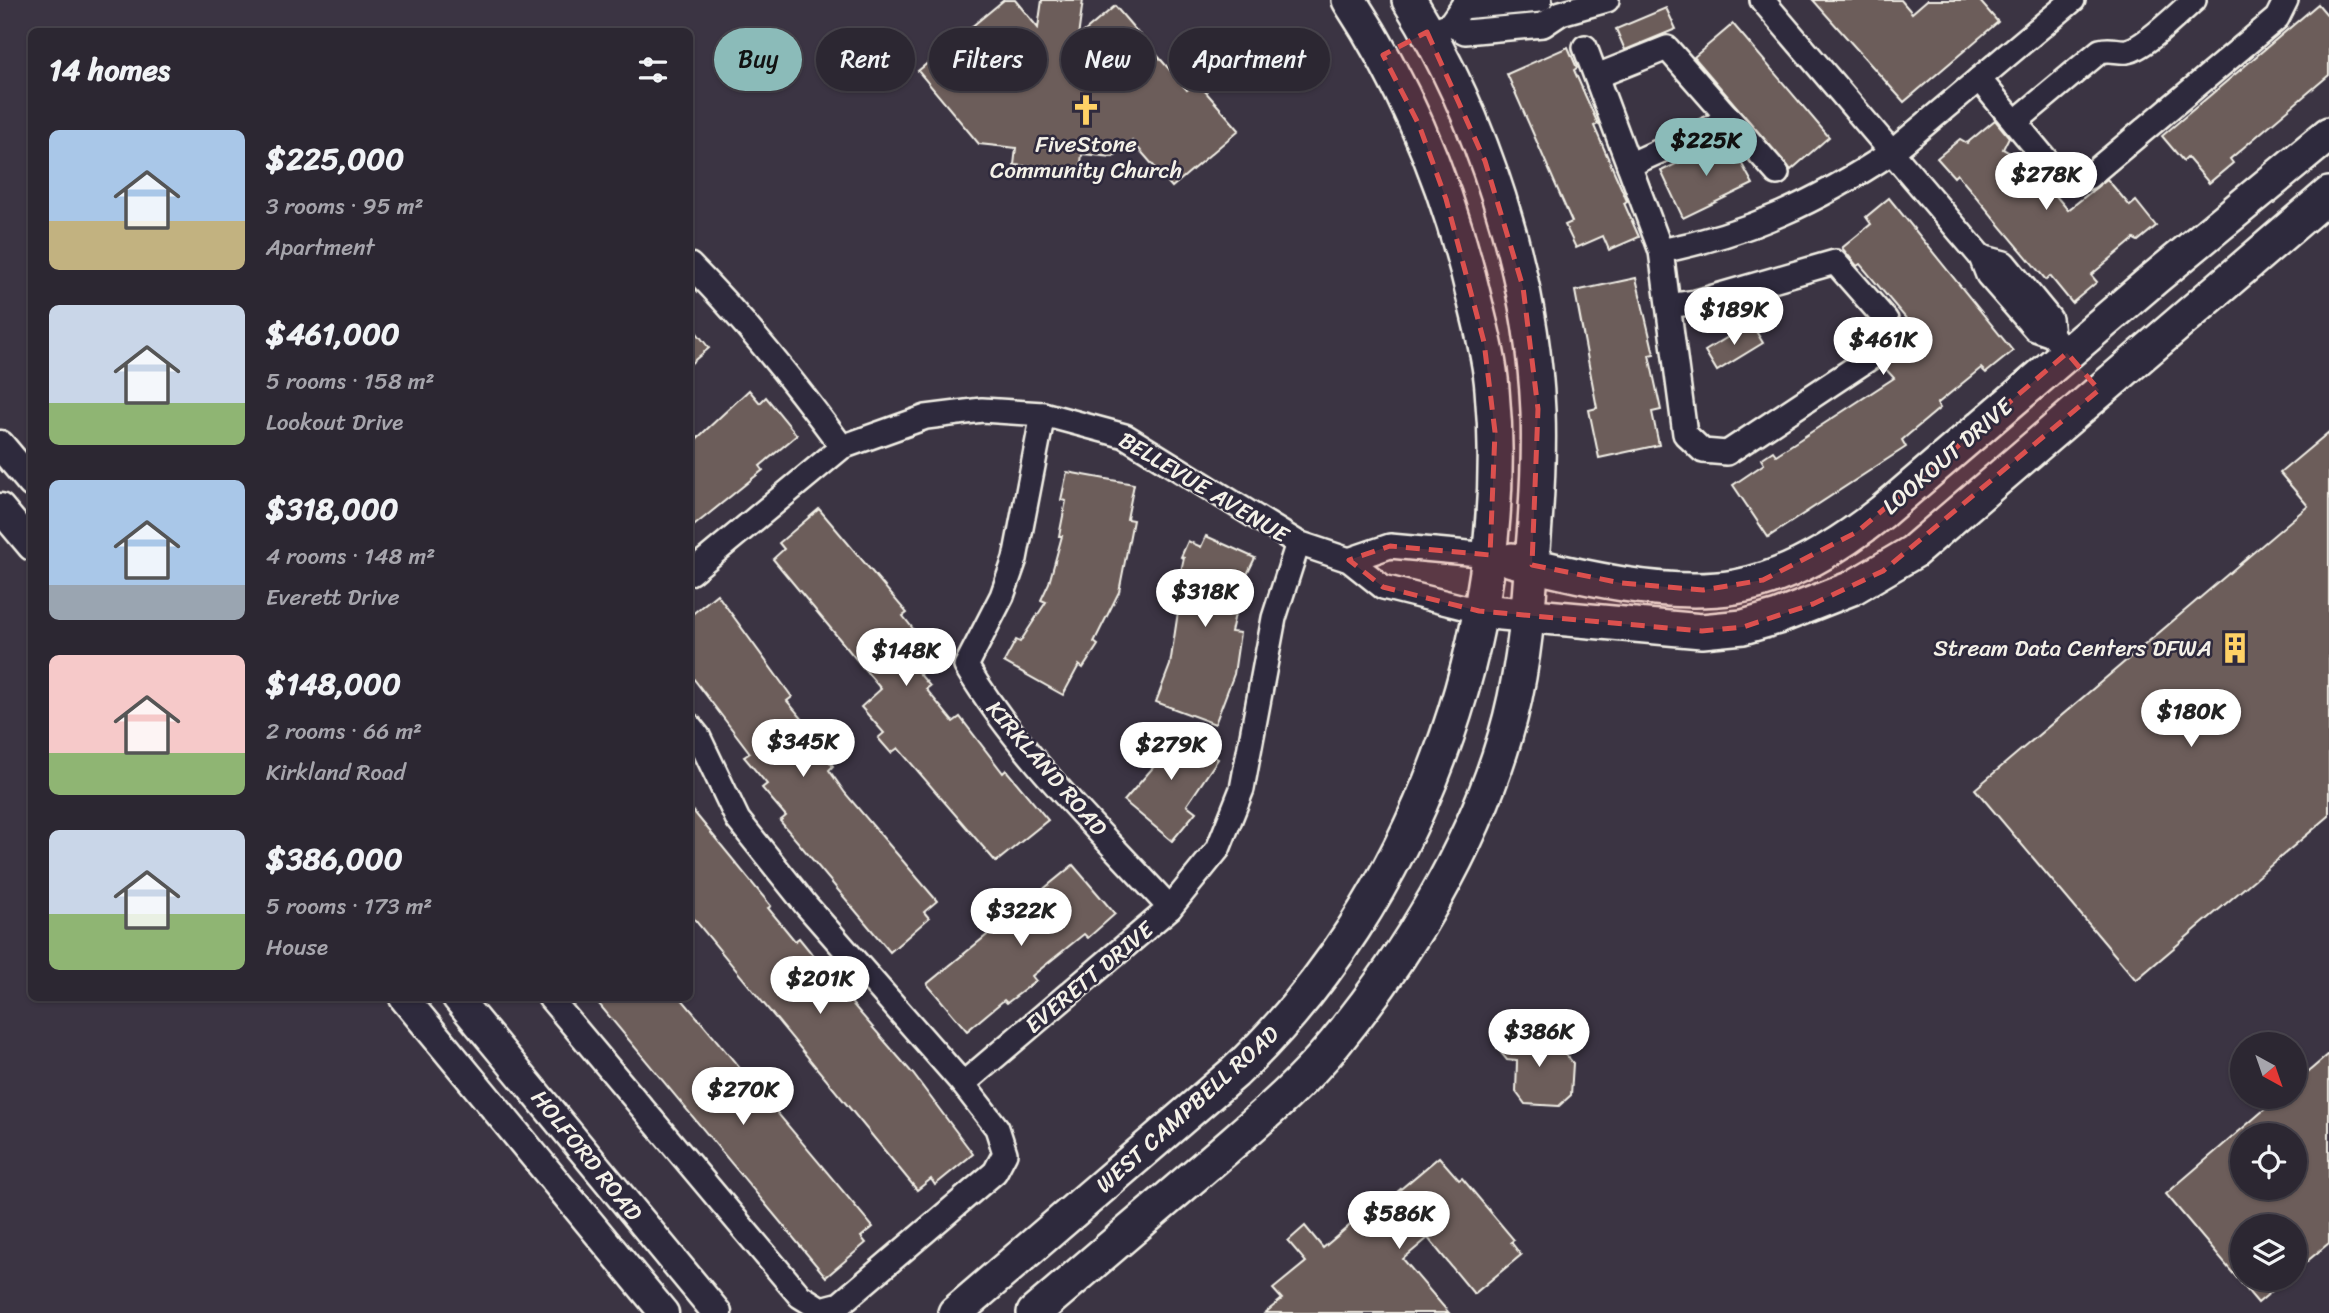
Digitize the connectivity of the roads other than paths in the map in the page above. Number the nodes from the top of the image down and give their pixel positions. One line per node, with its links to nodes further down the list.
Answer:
1 (1349, 0): 14 (main road, WEST CAMPBELL ROAD)
2 (1409, 0): 11 (main road)
3 (1540, 0): 9 (street)
4 (1607, 0): 10 (street)
5 (1762, 0): 20 (street)
6 (2073, 0): 16 (street)
7 (2194, 0): 18 (street)
8 (2286, 0): 18 (street)
9 (1489, 4): 11 (street); 12 (street)
10 (1554, 7): 12 (street)
11 (1438, 28): 12 (street); 14 (main road); 38 (main road)
12 (1492, 30)
13 (1585, 47): 15 (street)
14 (1383, 55): 36 (main road, WEST CAMPBELL ROAD)
15 (1598, 76): 17 (street); 21 (street)
16 (1979, 79): 18 (street); 20 (street)
17 (1727, 116): 21 (street); 22 (street)
18 (2015, 122)
19 (2329, 134): 27 (main road, LOOKOUT DRIVE)
20 (1892, 152): 24 (street); 27 (street)
21 (1629, 165): 24 (street)
22 (1777, 173)
23 (2329, 194): 28 (main road)
24 (1661, 251): 26 (street)
25 (693, 268): 31 (street)
26 (1668, 306): 26 (street)
27 (2060, 344): 28 (main road); 38 (main road, LOOKOUT DRIVE)
28 (2099, 390): 42 (main road)
29 (1043, 414): 31 (street, BELLEVUE AVENUE); 35 (street, BELLEVUE AVENUE); 45 (street, KIRKLAND ROAD)
30 (0, 445): 32 (street)
31 (842, 447): 39 (street, BELLEVUE AVENUE)
32 (28, 478)
33 (0, 508): 34 (street)
34 (28, 542)
35 (1298, 543): 37 (street, BELLEVUE AVENUE); 45 (street, EVERETT DRIVE)
36 (1490, 555): 37 (street); 38 (main road, LOOKOUT DRIVE); 40 (main road, WEST CAMPBELL ROAD)
37 (1349, 560): 40 (street, BELLEVUE AVENUE)
38 (1532, 565): 41 (main road)
39 (693, 571)
40 (1479, 611): 41 (main road); 52 (main road, WEST CAMPBELL ROAD)
41 (1528, 617): 42 (main road); 43 (main road)
42 (1586, 622): 43 (main road)
43 (1520, 681): 53 (main road)
44 (693, 730): 49 (street)
45 (1170, 908): 49 (street, EVERETT DRIVE)
46 (406, 1001): 50 (street, HOLFORD ROAD)
47 (459, 1001): 51 (street, HOLFORD ROAD)
48 (553, 1001): 49 (street)
49 (963, 1084)
50 (664, 1313)
51 (717, 1313)
52 (955, 1313)
53 (1034, 1313)

